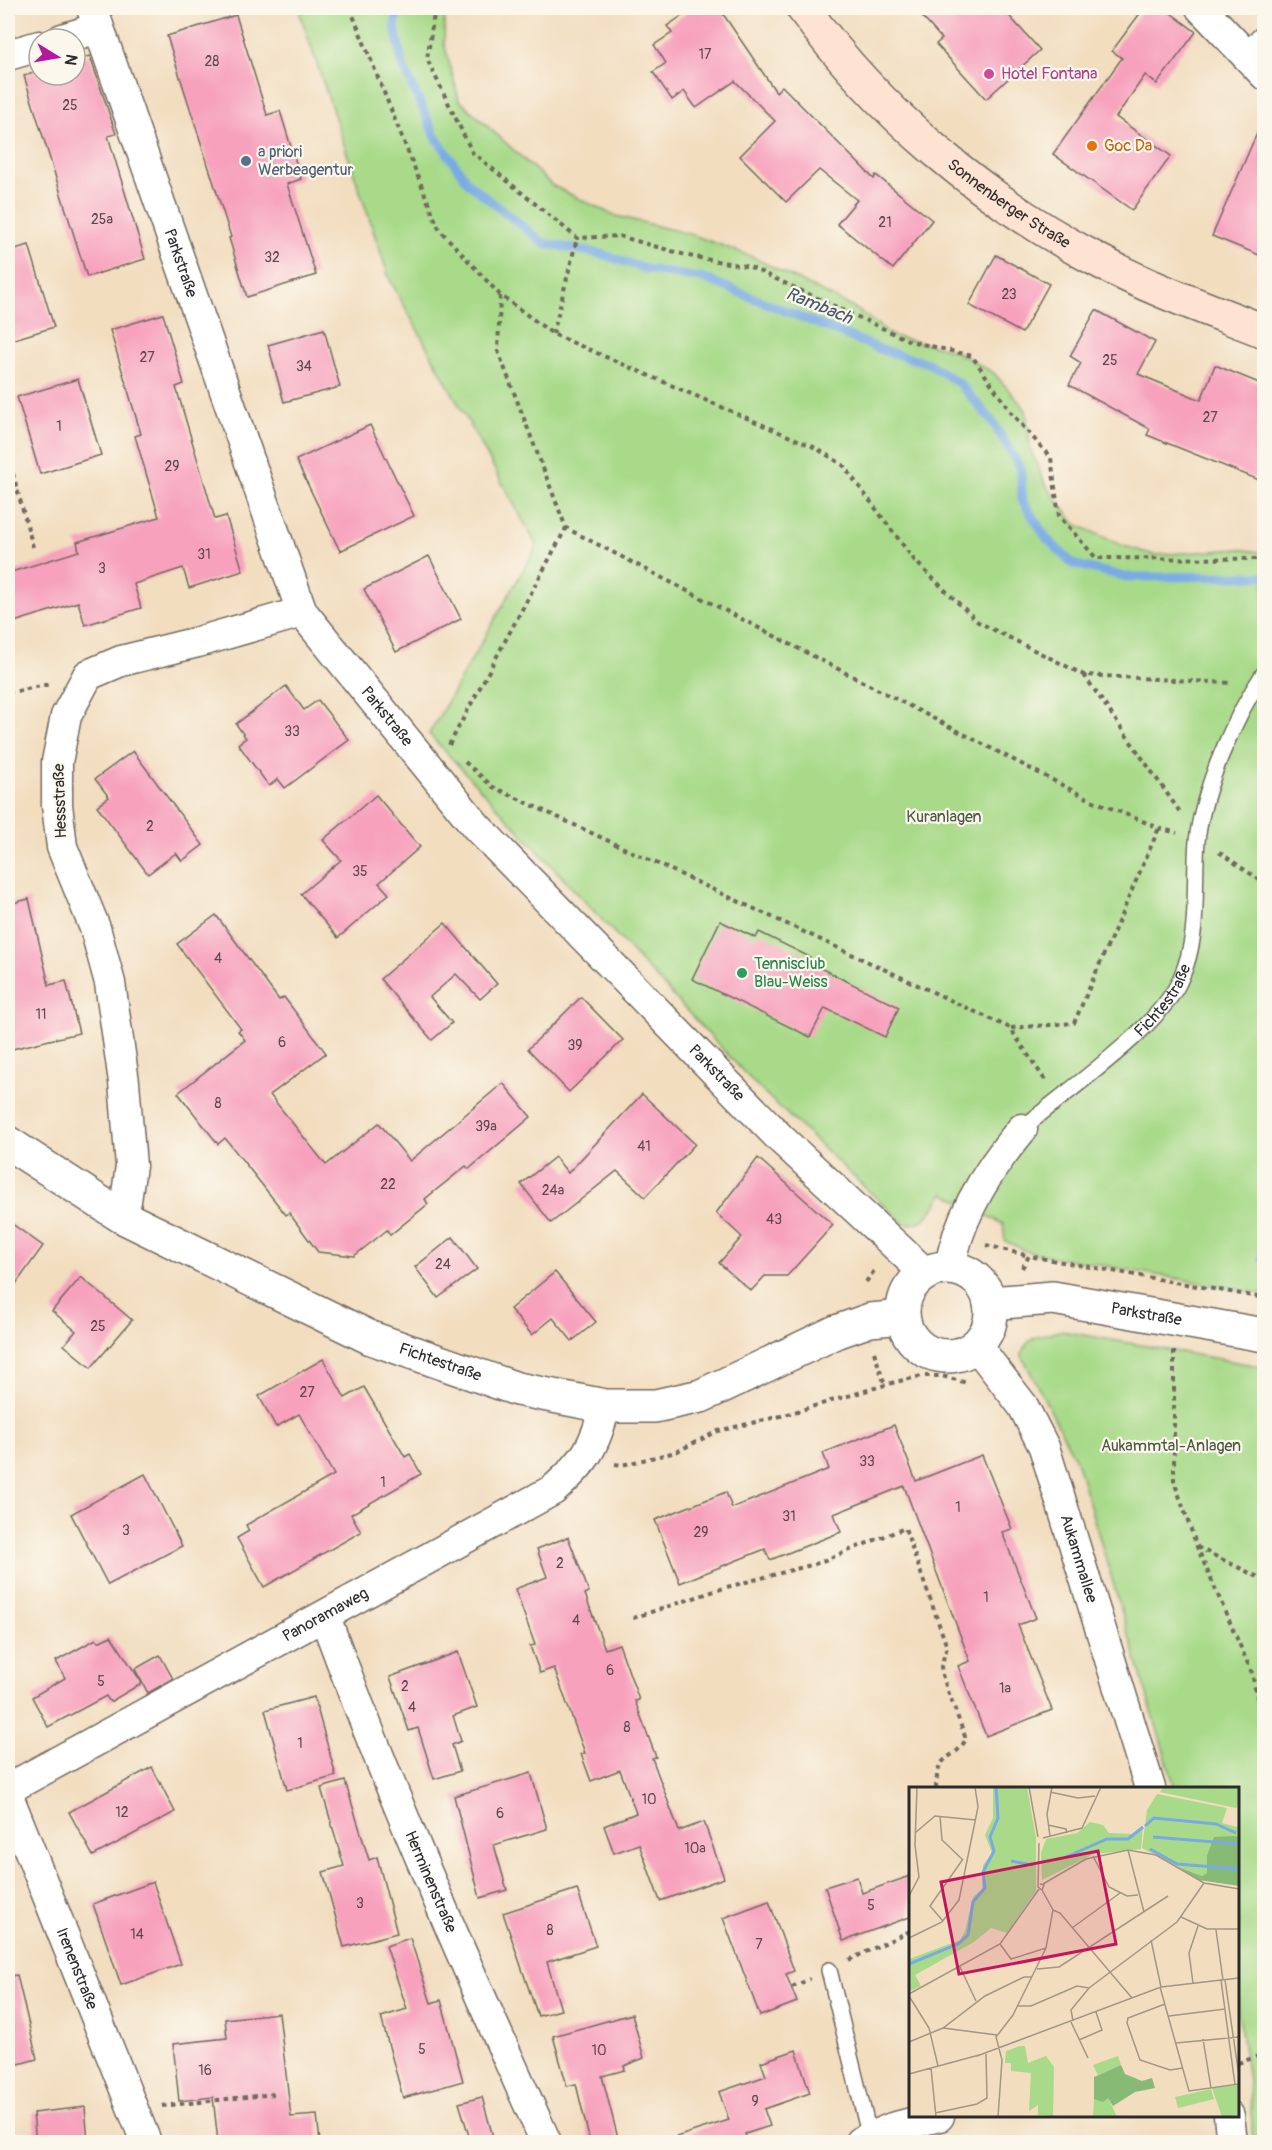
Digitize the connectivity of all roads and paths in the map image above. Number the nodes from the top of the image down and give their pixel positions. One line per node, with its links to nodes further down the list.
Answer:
1 (350, 8): 12 (path)
2 (435, 8): 11 (path)
3 (803, 8): 13 (main road, Sonnenberger Straße)
4 (1201, 8): 7 (street)
5 (95, 18): 6 (street); 19 (street, Parkstraße)
6 (81, 27)
7 (1254, 42): 10 (street)
8 (27, 49): 9 (street)
9 (8, 55)
10 (1264, 74)
11 (577, 238): 14 (path); 18 (path)
12 (500, 296): 14 (path); 16 (path)
13 (1264, 331)
14 (553, 334): 20 (path)
15 (8, 456): 17 (path)
16 (566, 528): 22 (path); 24 (path)
17 (33, 547)
18 (1264, 559)
19 (302, 612): 31 (street, Hessstraße); 35 (street, Parkstraße)
20 (1084, 675): 21 (path); 25 (path)
21 (1260, 679): 25 (lane, Fichtestraße)
22 (456, 753)
23 (463, 760): 27 (path)
24 (1159, 828): 25 (path); 27 (path)
25 (1198, 837): 26 (path); 28 (lane, Fichtestraße)
26 (1264, 883)
27 (1010, 1028): 28 (path)
28 (1057, 1098): 29 (lane, Fichtestraße)
29 (1022, 1129): 35 (street, Fichtestraße)
30 (8, 1143): 31 (street, Fichtestraße)
31 (121, 1216): 47 (street, Fichtestraße)
32 (975, 1242): 33 (path)
33 (1029, 1256): 36 (path); 38 (path)
34 (881, 1259): 37 (path)
35 (938, 1270): 39 (street); 40 (street)
36 (1019, 1274)
37 (866, 1282)
38 (1264, 1298)
39 (990, 1303): 41 (street, Parkstraße); 42 (street)
40 (903, 1317): 42 (street); 47 (street, Fichtestraße)
41 (1264, 1335)
42 (976, 1345): 55 (street, Aukammallee)
43 (872, 1346): 46 (path)
44 (1174, 1350): 49 (path)
45 (953, 1378): 46 (path)
46 (885, 1385): 48 (path)
47 (605, 1406): 48 (street, Panoramaweg)
48 (589, 1454): 51 (street, Panoramaweg)
49 (1197, 1547): 50 (path); 53 (path)
50 (1264, 1580)
51 (325, 1617): 56 (street, Panoramaweg); 69 (street, Herminenstraße)
52 (633, 1618): 54 (path)
53 (1264, 1733)
54 (936, 1787)
55 (1150, 1787)
56 (8, 1789)
57 (1264, 1792): 59 (path)
58 (8, 1796): 64 (street, Irenenstraße)
59 (1264, 1874)
60 (829, 1970): 67 (lane)
61 (1264, 2054): 62 (path)
62 (1239, 2063)
63 (274, 2094): 64 (path)
64 (132, 2109): 68 (street, Irenenstraße)
65 (932, 2117): 67 (street)
66 (1229, 2117): 70 (street)
67 (865, 2140)
68 (146, 2142)
69 (546, 2142)
70 (1232, 2142)

